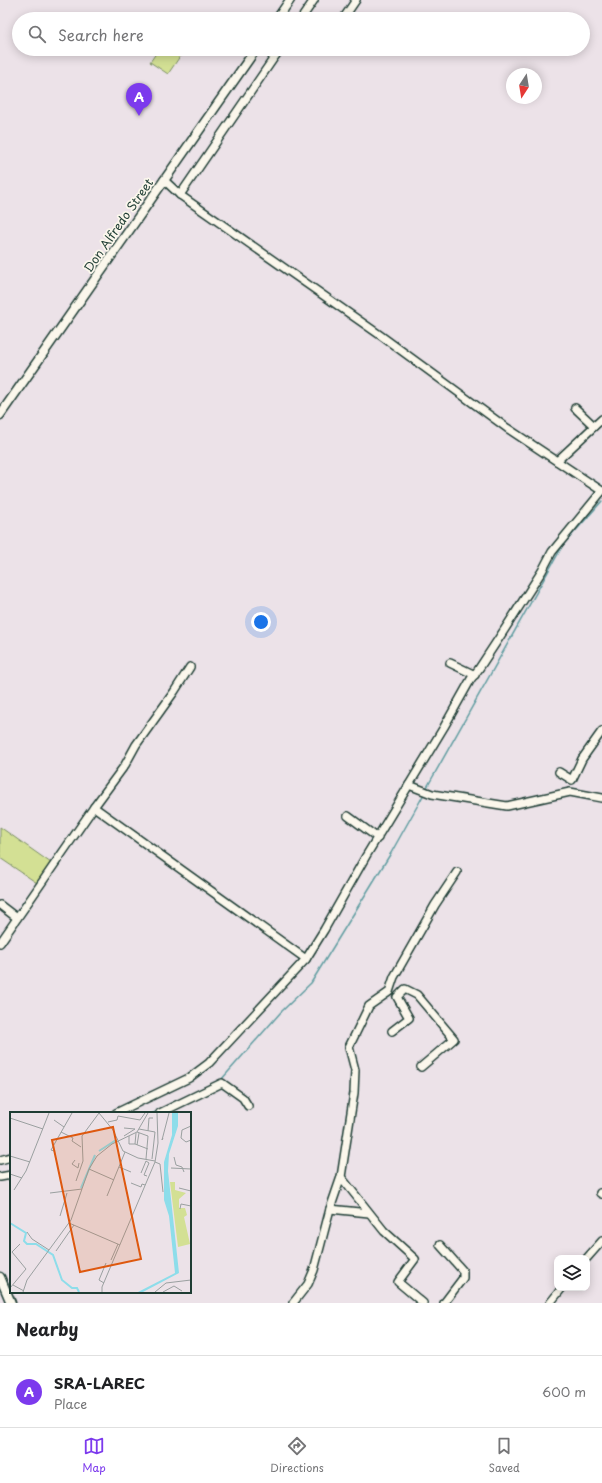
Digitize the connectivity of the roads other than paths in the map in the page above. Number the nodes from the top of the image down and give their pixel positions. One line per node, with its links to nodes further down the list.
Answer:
1 (290, 0): 4 (street)
2 (314, 0): 5 (street)
3 (356, 0): 6 (street)
4 (282, 12)
5 (306, 12)
6 (348, 12)
7 (251, 56): 9 (street, Don Alfredo Street)
8 (275, 56): 10 (street)
9 (164, 180): 10 (street); 12 (street, Don Alfredo Street)
10 (180, 195): 15 (street)
11 (575, 408): 14 (street)
12 (0, 415)
13 (602, 419): 14 (street)
14 (594, 426): 15 (street)
15 (557, 461): 16 (street)
16 (602, 491): 19 (street)
17 (450, 663): 19 (street)
18 (190, 667): 24 (street)
19 (475, 674): 22 (street)
20 (602, 731): 21 (street)
21 (559, 772)
22 (412, 786): 23 (street); 26 (street)
23 (602, 798)
24 (94, 807): 29 (street); 31 (street)
25 (348, 816): 26 (street)
26 (378, 838): 31 (street)
27 (457, 872): 41 (street)
28 (0, 905): 29 (street)
29 (17, 918): 30 (street)
30 (0, 943)
31 (306, 959): 35 (street)
32 (392, 1031): 33 (street)
33 (421, 1067)
34 (248, 1106): 36 (street)
35 (118, 1112)
36 (162, 1112)
37 (10, 1157): 38 (street)
38 (0, 1160)
39 (10, 1175): 40 (street)
40 (0, 1177)
41 (340, 1178): 42 (street); 43 (street)
42 (330, 1209): 43 (street); 50 (street)
43 (369, 1212): 51 (street)
44 (602, 1241): 46 (street)
45 (440, 1245): 52 (street)
46 (590, 1255)
47 (0, 1277): 49 (street)
48 (560, 1291): 53 (street)
49 (11, 1303)
50 (293, 1303)
51 (423, 1303)
52 (444, 1303)
53 (550, 1303)

